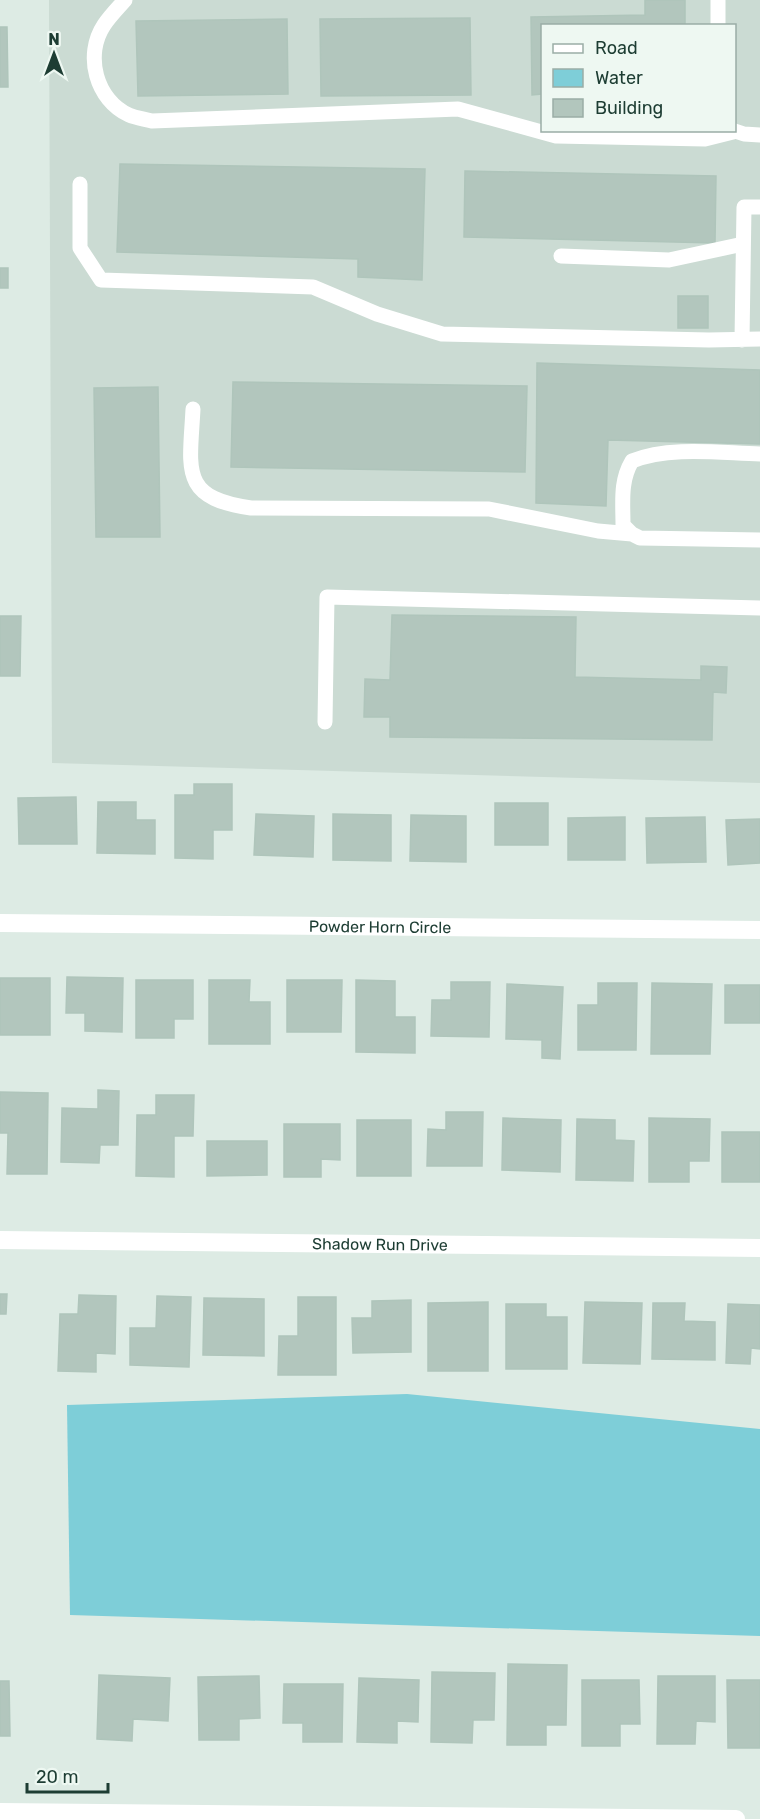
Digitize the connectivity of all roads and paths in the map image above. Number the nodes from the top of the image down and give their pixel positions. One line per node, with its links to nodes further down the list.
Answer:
1 (125, 0): 5 (lane)
2 (718, 0): 3 (lane)
3 (718, 24)
4 (736, 131): 6 (lane)
5 (730, 132)
6 (760, 135)
7 (80, 184): 12 (lane)
8 (760, 207): 9 (lane)
9 (743, 244): 10 (lane); 12 (lane)
10 (561, 256)
11 (760, 339): 12 (lane)
12 (742, 340)
13 (193, 409): 15 (lane)
14 (760, 454): 15 (lane)
15 (632, 534): 16 (lane)
16 (760, 540)
17 (760, 608): 18 (lane)
18 (325, 722)
19 (0, 923): 20 (street, Powder Horn Circle)
20 (760, 930)
21 (0, 1240): 22 (street, Shadow Run Drive)
22 (760, 1248)
23 (0, 1812): 24 (street)
24 (736, 1819)

